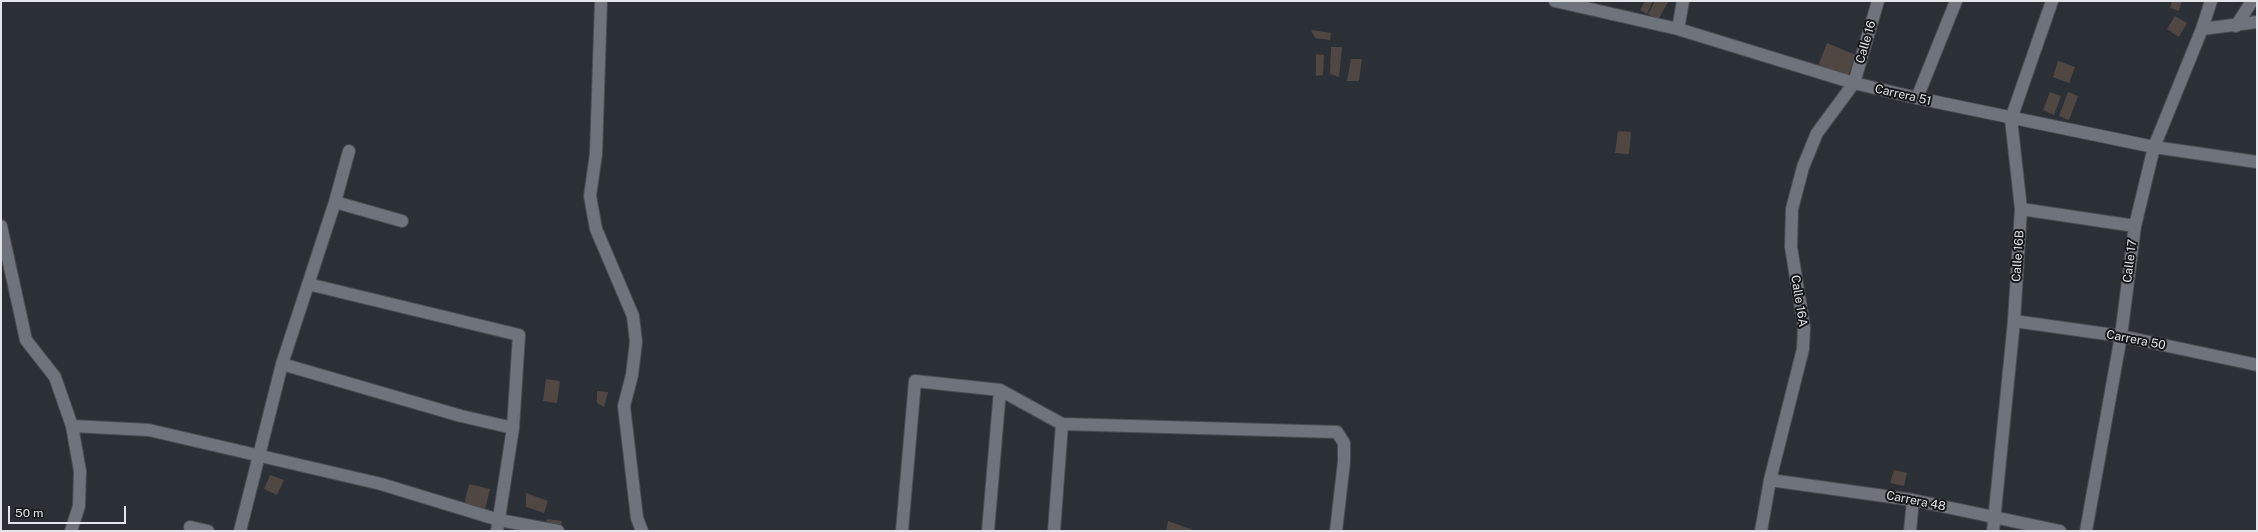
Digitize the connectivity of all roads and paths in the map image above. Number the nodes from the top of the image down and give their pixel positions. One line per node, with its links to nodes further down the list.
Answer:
1 (601, 1): 43 (street)
2 (1555, 1): 11 (street, Carrera 51)
3 (1683, 1): 11 (street)
4 (1878, 1): 13 (street, Calle 16)
5 (1956, 1): 14 (street)
6 (2052, 1): 15 (street, Calle 16B)
7 (2211, 1): 12 (street, Calle 17)
8 (2252, 1): 10 (street)
9 (2257, 22): 10 (street)
10 (2236, 26): 12 (street)
11 (1678, 29): 13 (street, Carrera 51)
12 (2202, 30): 16 (street, Calle 17)
13 (1854, 83): 14 (street, Carrera 51); 34 (street, Calle 16A)
14 (1917, 98): 15 (street, Carrera 51)
15 (2011, 119): 16 (street, Carrera 51); 20 (street, Calle 16B)
16 (2154, 147): 18 (street, Carrera 51); 23 (street, Calle 17)
17 (349, 151): 19 (street)
18 (2257, 162)
19 (335, 202): 21 (street); 24 (street)
20 (2021, 209): 23 (street); 25 (street, Calle 16B)
21 (402, 221)
22 (1, 226): 31 (street)
23 (2135, 226): 26 (street, Calle 17)
24 (308, 284): 27 (street); 32 (street)
25 (2014, 320): 26 (street, Carrera 50); 36 (street, Calle 16B)
26 (2121, 336): 28 (street, Carrera 50); 52 (street, Calle 17)
27 (282, 364): 32 (street); 33 (street)
28 (2257, 365)
29 (1000, 390): 30 (street); 44 (street); 45 (street)
30 (1062, 424): 46 (street); 47 (street)
31 (72, 426): 33 (street); 39 (street)
32 (514, 428): 37 (street)
33 (258, 454): 37 (street); 41 (street)
34 (1770, 480): 35 (street, Carrera 48); 48 (street, Calle 16A)
35 (1913, 500): 36 (street, Carrera 48); 49 (street)
36 (1995, 517): 50 (street, Calle 16B); 51 (street, Carrera 48)
37 (498, 526): 42 (street)
38 (190, 527): 40 (street)
39 (71, 531)
40 (208, 531)
41 (240, 531)
42 (558, 531)
43 (642, 531)
44 (902, 531)
45 (988, 531)
46 (1054, 531)
47 (1336, 531)
48 (1761, 531)
49 (1910, 531)
50 (1993, 531)
51 (2060, 531)
52 (2086, 531)

